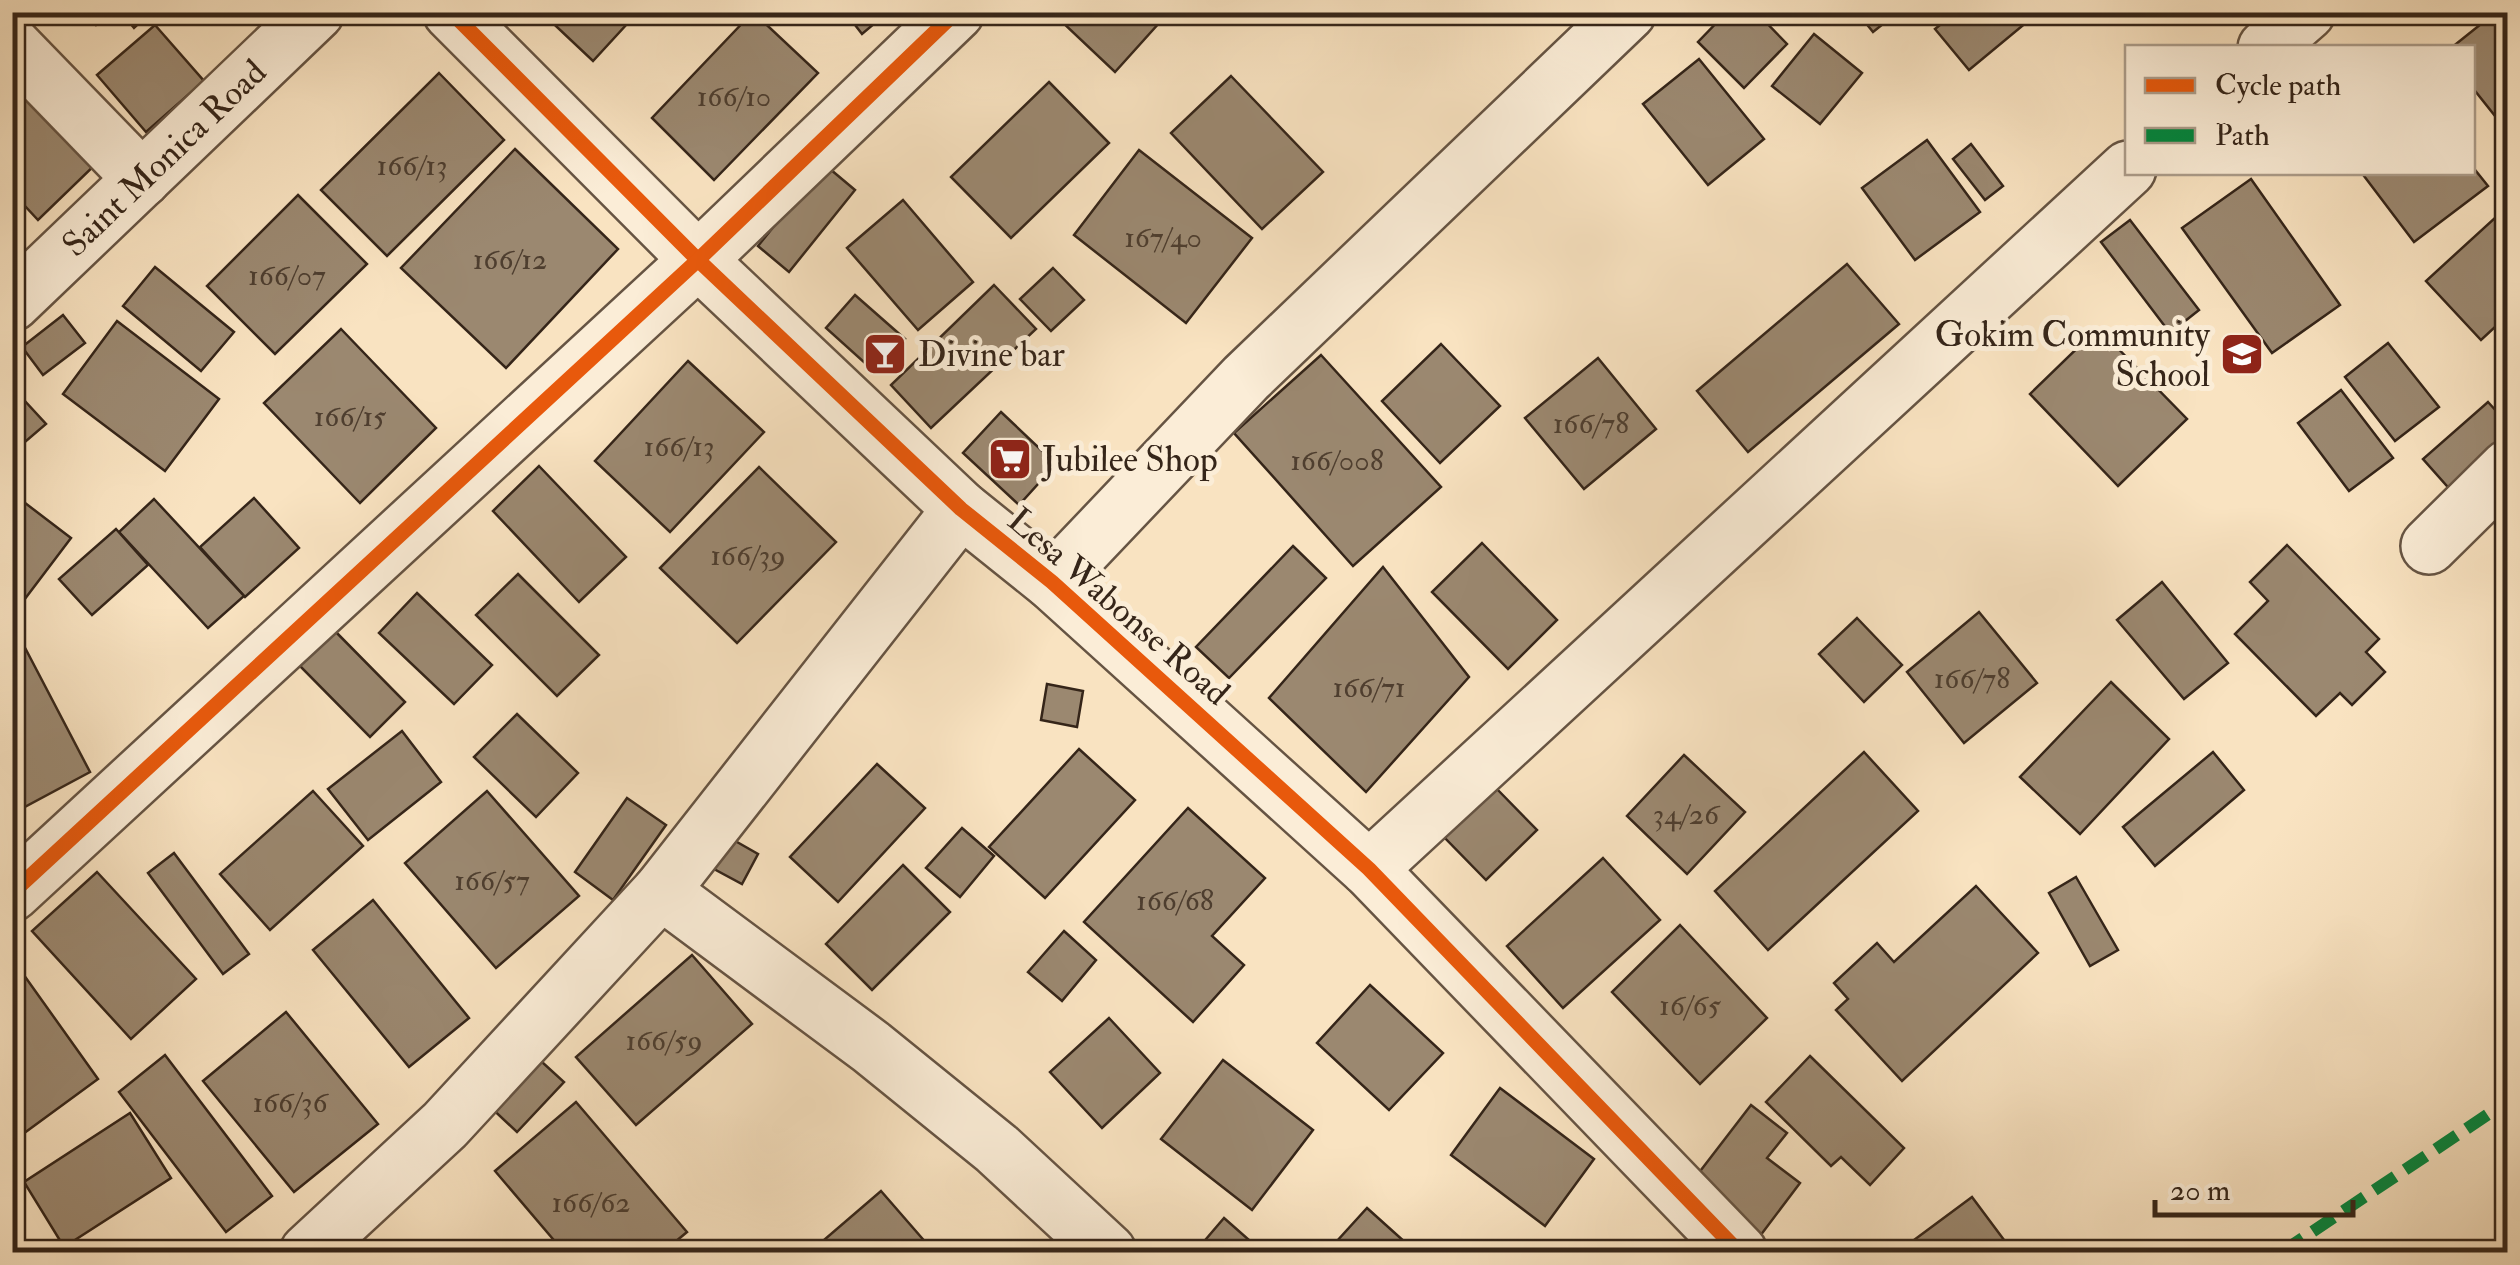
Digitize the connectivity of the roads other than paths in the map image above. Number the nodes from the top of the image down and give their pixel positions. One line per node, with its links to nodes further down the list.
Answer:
1 (316, 12): 9 (street, Saint Monica Road)
2 (451, 12): 10 (street, Lesa Wabonse Road)
3 (956, 12): 10 (street)
4 (1628, 12): 15 (street)
5 (2308, 12): 7 (street)
6 (12, 44): 9 (street)
7 (2270, 45)
8 (2125, 172): 16 (street)
9 (142, 179): 11 (street, Saint Monica Road)
10 (698, 260): 13 (street, Lesa Wabonse Road); 18 (street)
11 (12, 303)
12 (2508, 468): 14 (street)
13 (960, 509): 15 (street, Lesa Wabonse Road); 17 (street)
14 (2429, 546)
15 (1052, 582): 16 (street, Lesa Wabonse Road)
16 (1369, 868): 21 (street, Lesa Wabonse Road)
17 (660, 891): 19 (street); 20 (street)
18 (12, 893)
19 (308, 1252)
20 (1108, 1252)
21 (1739, 1252)

